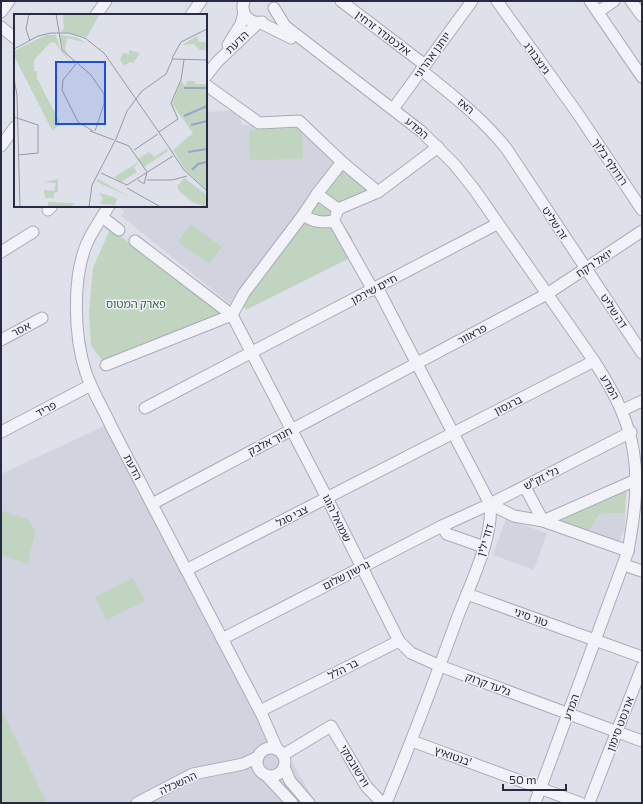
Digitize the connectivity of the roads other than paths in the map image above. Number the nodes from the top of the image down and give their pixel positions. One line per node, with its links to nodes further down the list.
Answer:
1 (9, 1): 12 (street)
2 (106, 1): 14 (street)
3 (201, 1): 15 (street)
4 (342, 1): 22 (street, אלכסנדר זרחין)
5 (472, 1): 22 (street, יוחנן אהרוני)
6 (497, 1): 27 (street, גינצבורג)
7 (590, 1): 13 (street)
8 (614, 1): 13 (street)
9 (631, 1): 16 (street)
10 (274, 3): 17 (street, הדעת); 20 (street, המדע)
11 (242, 6): 17 (street, המדע); 21 (street, הדעת)
12 (1, 12)
13 (598, 12): 24 (street)
14 (97, 14)
15 (192, 14)
16 (642, 16)
17 (260, 23): 20 (street, המדע); 21 (street, הדעת)
18 (1, 27): 19 (street)
19 (14, 37)
20 (326, 58): 26 (street, המדע)
21 (217, 62): 23 (street, הדעת)
22 (423, 68): 26 (street, יוחנן אהרוני); 32 (street, האז)
23 (207, 75)
24 (642, 77)
25 (207, 86): 31 (street)
26 (393, 109): 30 (street, המדע)
27 (578, 114): 37 (street, רודולף בלוך)
28 (14, 128): 29 (street)
29 (1, 146)
30 (438, 147): 33 (street); 41 (street, המדע)
31 (342, 162): 33 (street); 34 (street)
32 (525, 177): 47 (street, זה שליט)
33 (378, 192): 36 (street)
34 (317, 194): 36 (street); 38 (street)
35 (108, 207): 39 (street, הדעת)
36 (338, 209): 40 (street)
37 (642, 210)
38 (303, 215): 40 (street); 52 (street)
39 (102, 217): 42 (street); 60 (street, הדעת)
40 (334, 221): 48 (street, דוד ילין)
41 (497, 224): 48 (street, חיים שירמן); 49 (street, המדע)
42 (119, 230)
43 (642, 231): 47 (street, יואל רקח)
44 (33, 232): 46 (street)
45 (135, 241): 52 (street)
46 (1, 252)
47 (586, 268): 49 (street, יואל רקח); 55 (street, דה שליט)
48 (375, 289): 54 (street, חיים שירמן); 57 (street, דוד ילין)
49 (547, 294): 50 (street, יואל רקח); 56 (street, המדע)
50 (527, 305): 57 (street, פראוור)
51 (42, 318): 53 (street, אסר)
52 (234, 318): 54 (street, שמואל הוגו); 58 (street)
53 (1, 340)
54 (251, 353): 62 (street, חיים שירמן); 64 (street, שמואל הוגו)
55 (642, 353)
56 (594, 361): 63 (street, המדע); 67 (street, ברגסון)
57 (417, 364): 59 (street, פראוור); 67 (street, דוד ילין)
58 (106, 365)
59 (389, 378): 64 (street, חנוך אלבק)
60 (91, 385): 65 (street, פריד); 72 (street, הדעת)
61 (642, 401): 63 (street)
62 (145, 408)
63 (623, 410): 66 (street, המדע)
64 (292, 430): 71 (street, שמואל הוגו); 72 (street, חנוך אלבק)
65 (1, 432)
66 (631, 432): 69 (street, המדע); 70 (street, נלי זק"ש)
67 (454, 433): 68 (street, ברגסון); 73 (street, דוד ילין)
68 (408, 456): 71 (street, צבי סגל)
69 (639, 483): 74 (street); 77 (street, המדע)
70 (525, 486): 73 (street, נלי זק"ש); 74 (street)
71 (327, 498): 79 (street, שמואל הוגו); 80 (street, צבי סגל)
72 (152, 504): 80 (street, הדעת)
73 (490, 504): 74 (street); 75 (street, נלי זק"ש); 76 (street, דוד ילין)
74 (543, 521): 77 (street)
75 (442, 526): 76 (street); 79 (street, גרשון שלום)
76 (484, 547): 82 (street, דוד ילין)
77 (628, 551): 78 (street, המדע)
78 (624, 565): 81 (street); 84 (street, המדע)
79 (361, 567): 83 (street, גרשון שלום); 85 (street, שמואל הוגו)
80 (186, 570): 83 (street, הדעת)
81 (642, 571)
82 (467, 594): 84 (street, טור סיני); 87 (street, דוד ילין)
83 (222, 639): 89 (street, הדעת)
84 (596, 640): 86 (street, טור סיני); 90 (street, המדע)
85 (398, 641): 87 (street, שמואל הוגו); 89 (street, בר הלל)
86 (642, 657)
87 (440, 666): 90 (street, גלעד קרוק); 92 (street, דוד ילין)
88 (642, 667): 91 (street, ארנסט סימון)
89 (261, 713): 94 (street, הדעת); 95 (street, הדעת)
90 (568, 714): 91 (street, גלעד קרוק); 99 (street, המדע)
91 (616, 732): 93 (street, גלעד קרוק); 107 (street, ארנסט סימון)
92 (412, 741): 99 (street, בנטואיץ'); 104 (street, דוד ילין)
93 (642, 742)
94 (280, 752): 95 (street); 97 (street); 103 (street, וירשובסקי)
95 (259, 755): 96 (street, ההשכלה); 98 (street)
96 (233, 766): 98 (street, ההשכלה); 100 (street, ההשכלה)
97 (284, 767): 98 (street); 102 (street)
98 (263, 772): 101 (street)
99 (541, 788): 105 (street, המדע); 106 (street, בנטואיץ')
100 (141, 801)
101 (292, 803)
102 (309, 803)
103 (382, 803)
104 (386, 803)
105 (535, 803)
106 (580, 803)
107 (589, 803)

